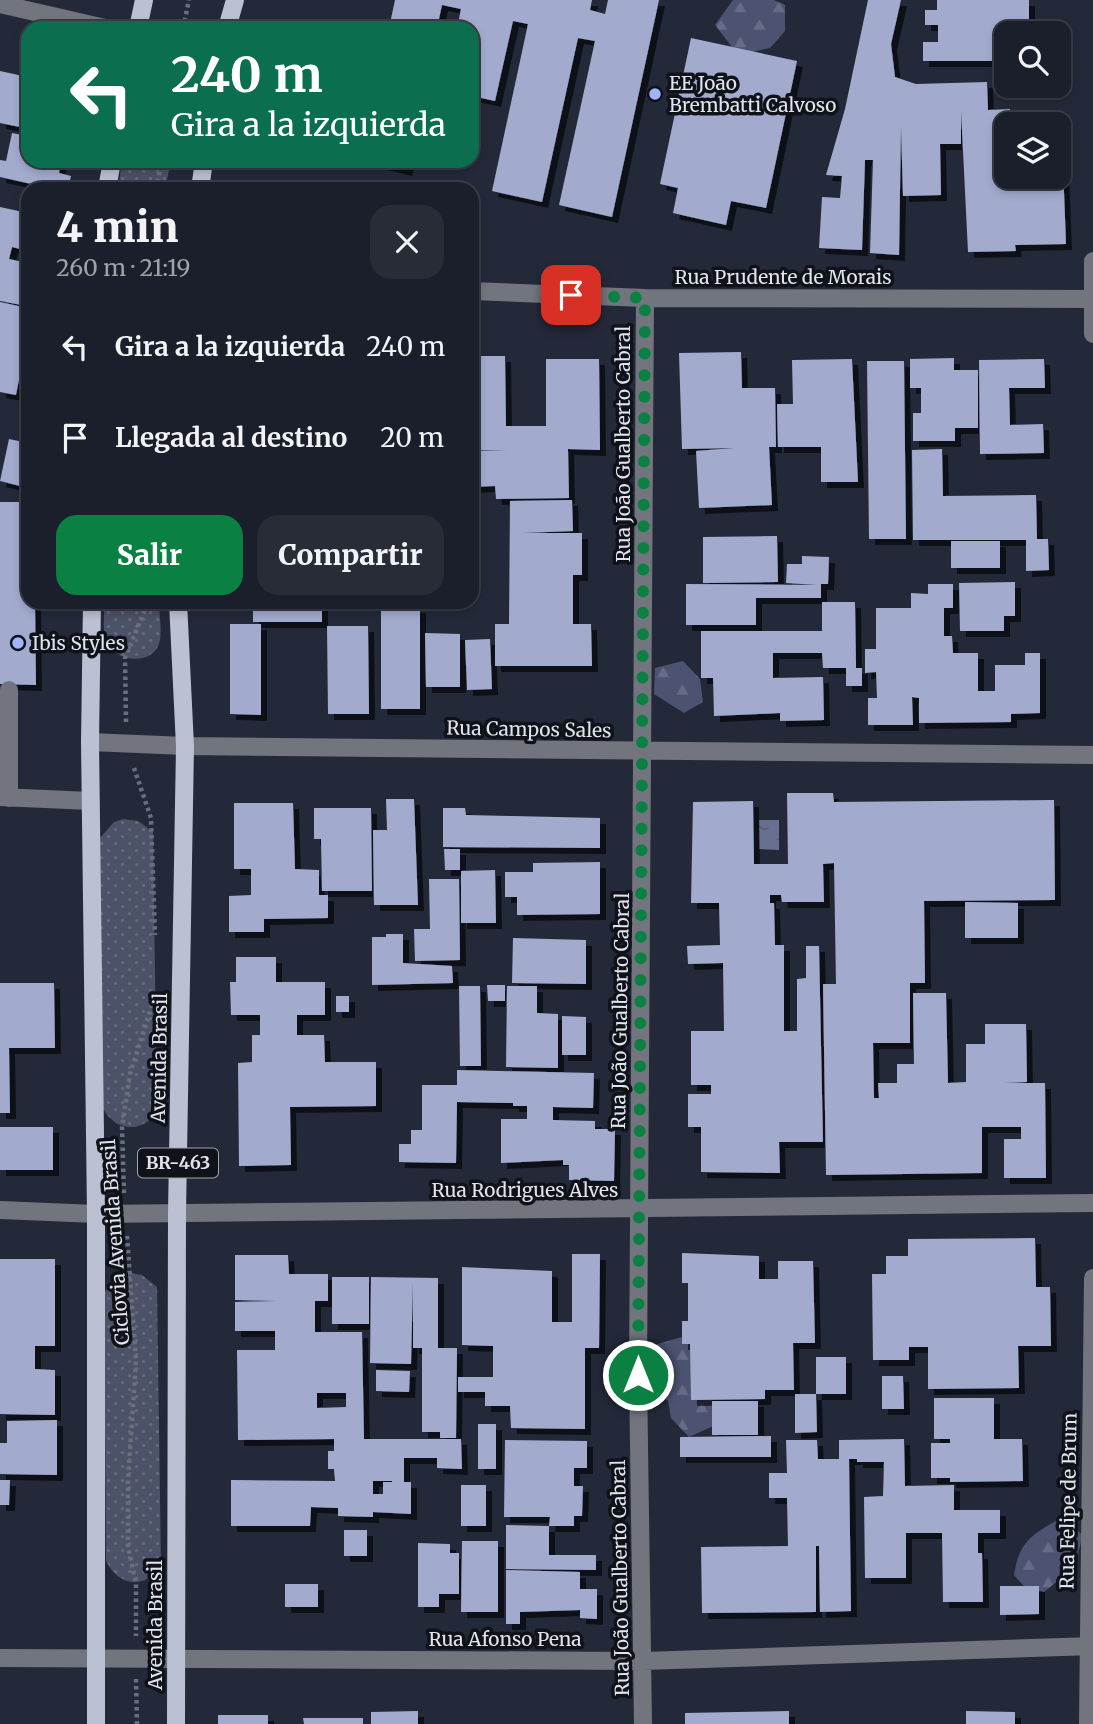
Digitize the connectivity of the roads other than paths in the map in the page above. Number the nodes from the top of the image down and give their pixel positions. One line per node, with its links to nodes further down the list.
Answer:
1 (144, 0): 5 (main road)
2 (235, 0): 6 (main road)
3 (0, 4): 4 (street)
4 (74, 21)
5 (140, 21)
6 (229, 21)
7 (1093, 261): 10 (street)
8 (479, 291): 9 (street, Rua Prudente de Morais)
9 (645, 298): 10 (street, Rua Prudente de Morais); 17 (street, Rua João Gualberto Cabral)
10 (1093, 299): 11 (street)
11 (1093, 334)
12 (92, 609): 15 (main road)
13 (178, 609): 16 (main road, Avenida Brasil / BR-463)
14 (9, 690): 19 (street)
15 (90, 742): 16 (street, Rua Campos Sales); 20 (main road)
16 (185, 746): 17 (street, Rua Campos Sales); 24 (main road, Avenida Brasil / BR-463)
17 (643, 751): 18 (street, Rua Campos Sales); 23 (street, Rua João Gualberto Cabral)
18 (1093, 755)
19 (4, 797): 20 (street)
20 (90, 800): 25 (main road)
21 (1093, 1203): 23 (street, Rua Rodrigues Alves)
22 (0, 1210): 25 (street, Rua Rodrigues Alves)
23 (639, 1210): 24 (street, Rua Rodrigues Alves); 31 (street, Rua João Gualberto Cabral)
24 (177, 1213): 25 (street, Rua Rodrigues Alves); 30 (main road, Avenida Brasil / BR-463)
25 (96, 1214): 28 (main road)
26 (1093, 1278): 27 (street, Rua Felipe de Brum)
27 (1090, 1646): 31 (street, Rua Afonso Pena); 35 (street, Rua Felipe de Brum)
28 (95, 1657): 29 (street, Rua Afonso Pena); 30 (street, Rua Afonso Pena); 32 (main road)
29 (0, 1658)
30 (176, 1658): 31 (street, Rua Afonso Pena); 33 (main road, Avenida Brasil / BR-463)
31 (644, 1661): 34 (street, Rua João Gualberto Cabral)
32 (96, 1724)
33 (176, 1724)
34 (643, 1724)
35 (1088, 1724)

